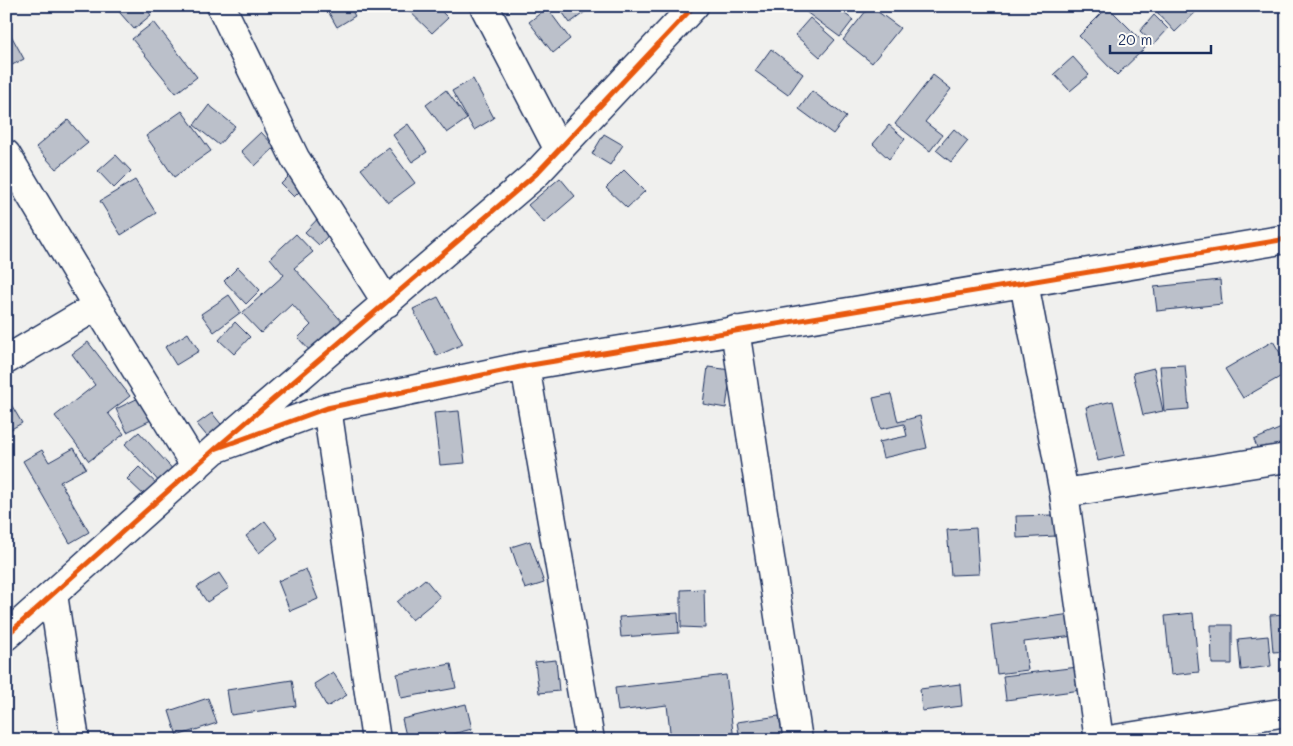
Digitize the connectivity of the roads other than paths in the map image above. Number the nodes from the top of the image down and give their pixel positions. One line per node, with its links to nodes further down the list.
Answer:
1 (221, 6): 8 (street)
2 (484, 6): 4 (street)
3 (694, 6): 4 (street)
4 (559, 150): 8 (street)
5 (6, 154): 9 (street)
6 (1287, 240): 7 (street)
7 (1024, 283): 10 (street); 16 (street)
8 (387, 303): 14 (street)
9 (97, 306): 11 (street); 14 (street)
10 (735, 330): 12 (street); 23 (street)
11 (6, 360)
12 (525, 366): 13 (street); 22 (street)
13 (327, 408): 14 (street); 21 (street)
14 (206, 458): 17 (street)
15 (1287, 458): 16 (street)
16 (1064, 493): 24 (street)
17 (53, 594): 18 (street); 20 (street)
18 (6, 636)
19 (1287, 712): 25 (street)
20 (75, 740)
21 (376, 740)
22 (590, 740)
23 (798, 740)
24 (1099, 740)
25 (1109, 740)

